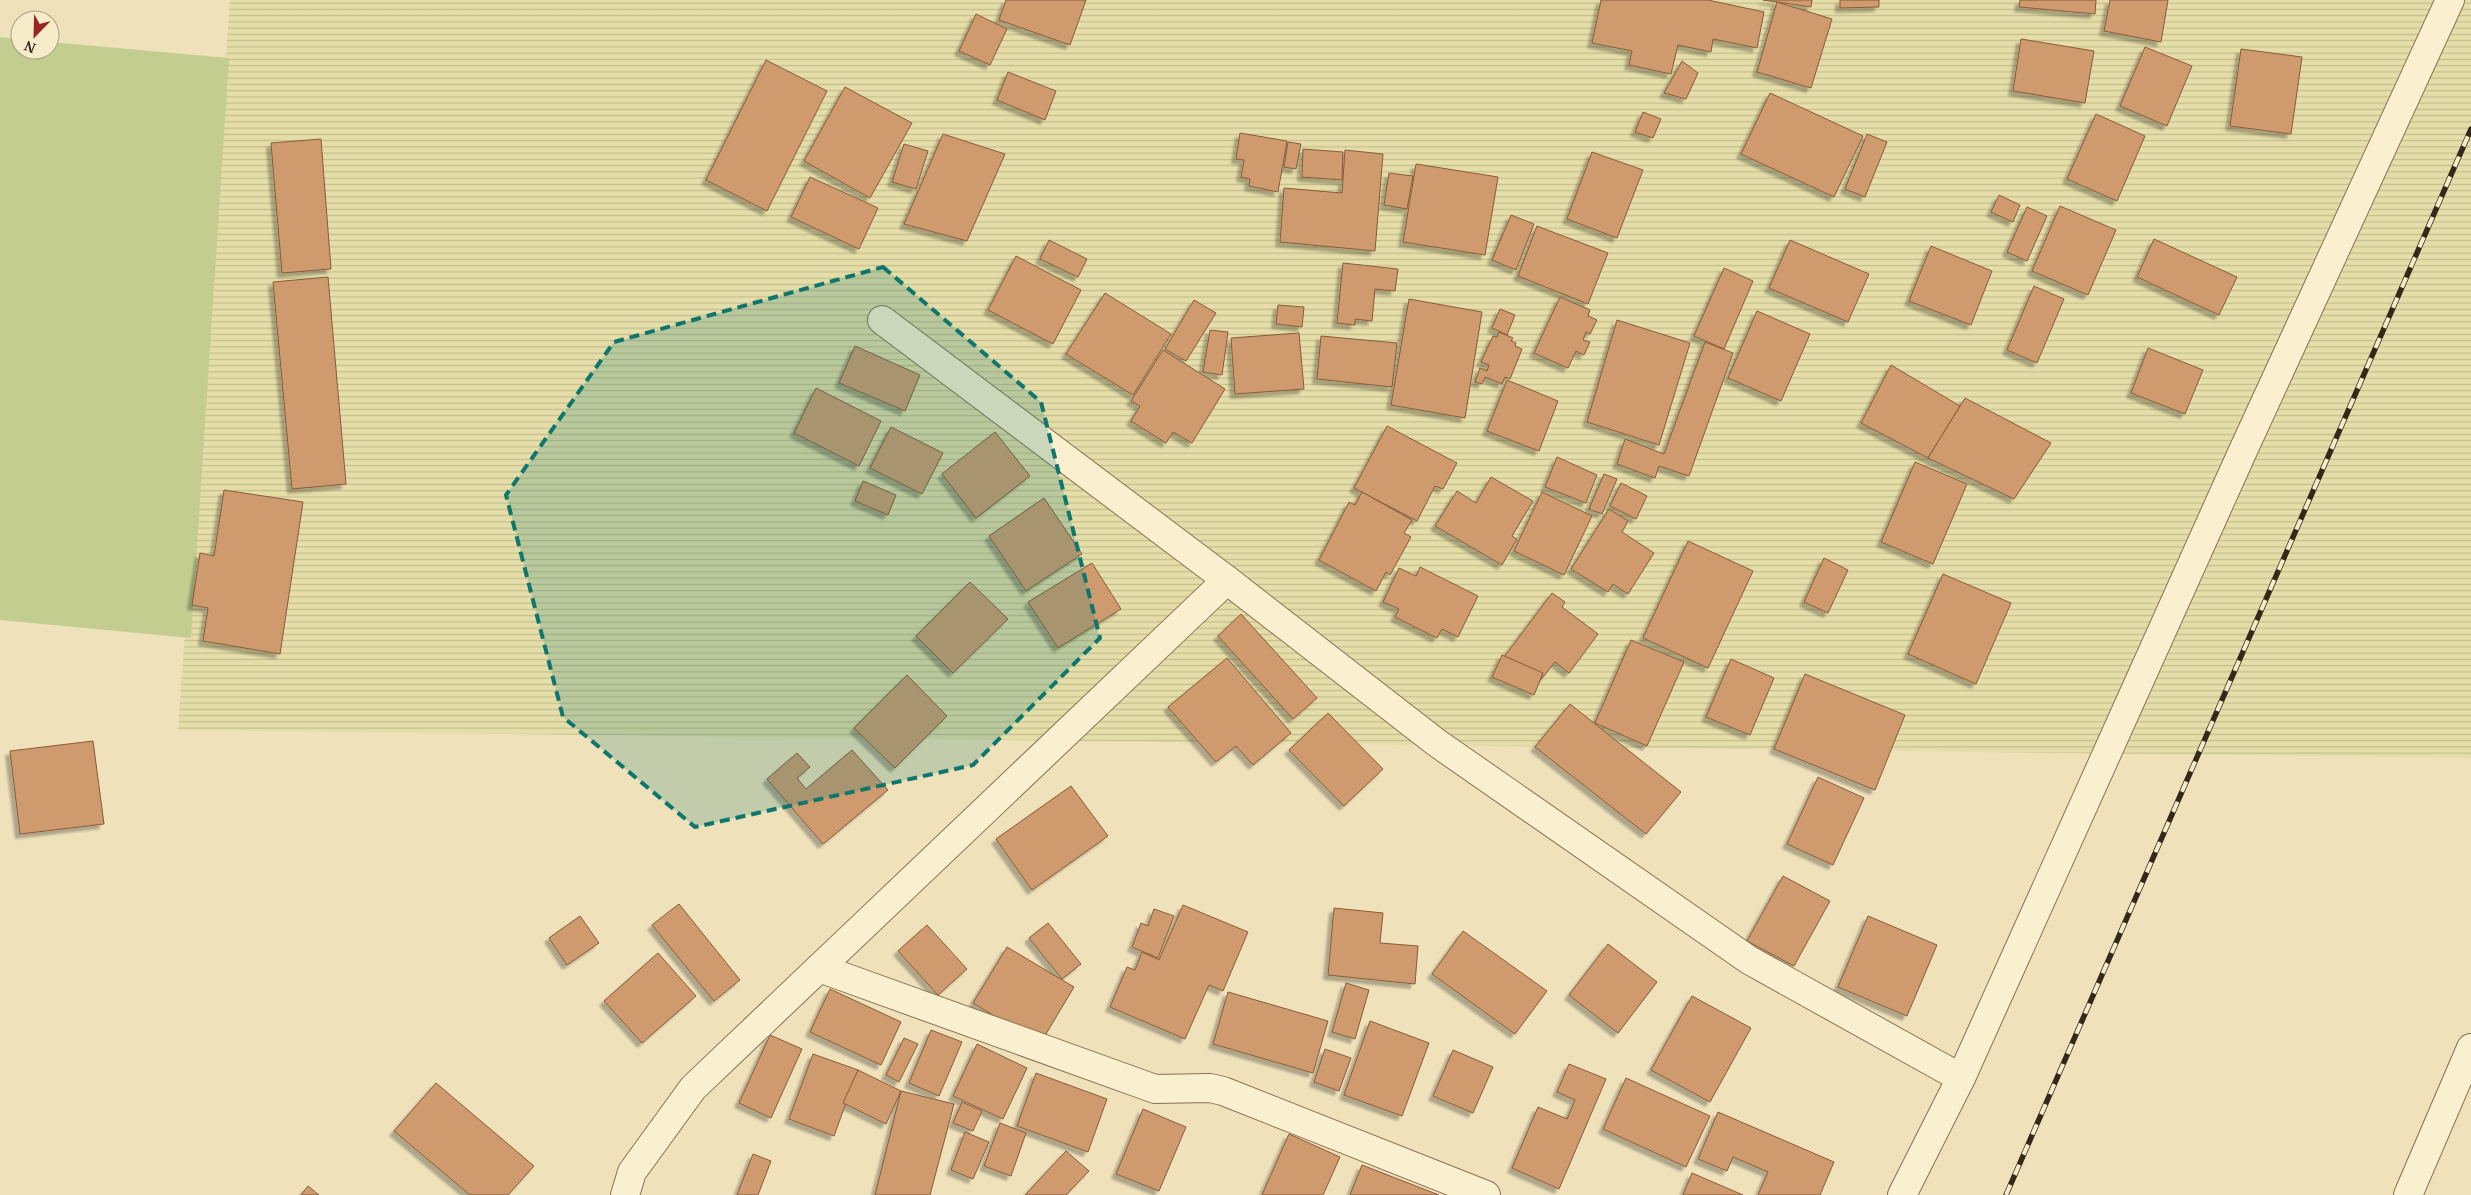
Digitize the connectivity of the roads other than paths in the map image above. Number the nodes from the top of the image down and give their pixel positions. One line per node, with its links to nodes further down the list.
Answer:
1 (2450, 0): 6 (street)
2 (882, 320): 3 (street)
3 (1227, 580): 4 (street); 6 (street)
4 (819, 968): 7 (street); 8 (street)
5 (2471, 1048): 10 (street)
6 (1961, 1078): 9 (street)
7 (625, 1195)
8 (1486, 1195)
9 (1902, 1195)
10 (2408, 1195)

